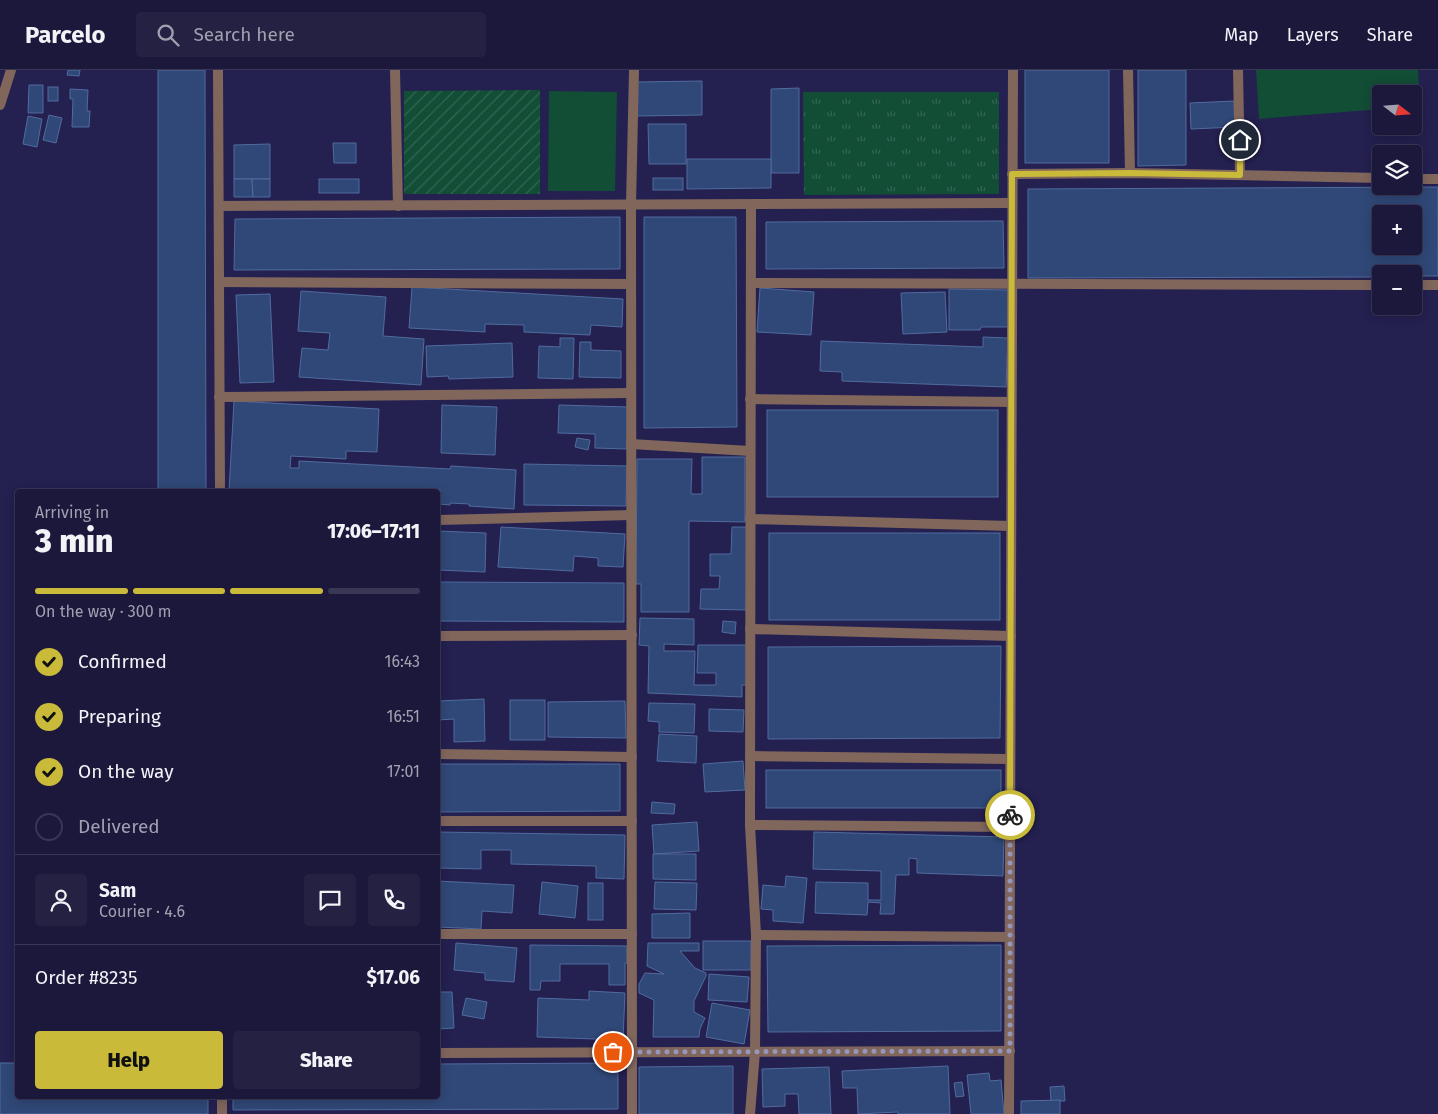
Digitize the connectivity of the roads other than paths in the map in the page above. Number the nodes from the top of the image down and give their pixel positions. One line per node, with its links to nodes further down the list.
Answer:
1 (11, 70): 8 (street)
2 (218, 70): 18 (street)
3 (395, 70): 19 (street)
4 (634, 70): 17 (street)
5 (1013, 70): 10 (street)
6 (1128, 70): 9 (street)
7 (1238, 70): 11 (street)
8 (0, 105)
9 (1130, 173): 10 (street); 11 (street)
10 (1012, 174): 15 (street)
11 (1240, 175): 12 (street)
12 (1372, 178)
13 (1422, 179): 14 (street)
14 (1438, 179)
15 (1012, 203): 16 (street); 22 (street)
16 (751, 204): 17 (street); 21 (street)
17 (631, 205): 19 (street); 23 (street)
18 (219, 206): 19 (street); 20 (street)
19 (398, 206)
20 (219, 282): 23 (street); 28 (street)
21 (750, 283): 22 (street); 29 (street)
22 (1012, 283): 24 (street); 30 (street)
23 (631, 284): 27 (street)
24 (1372, 285)
25 (1422, 285): 26 (street)
26 (1438, 285)
27 (631, 393): 28 (street); 31 (street)
28 (220, 397): 33 (street)
29 (750, 399): 30 (street); 32 (street)
30 (1012, 402): 37 (street)
31 (632, 444): 32 (street); 34 (street)
32 (750, 450): 35 (street)
33 (220, 489)
34 (632, 515): 36 (street); 39 (street)
35 (750, 519): 37 (street); 38 (street)
36 (440, 520)
37 (1011, 526): 41 (street)
38 (750, 629): 41 (street); 43 (street)
39 (632, 635): 40 (street); 44 (street)
40 (440, 636)
41 (1011, 636): 45 (street)
42 (440, 754): 44 (street)
43 (750, 756): 45 (street); 48 (street)
44 (632, 757): 47 (street)
45 (1010, 759): 49 (street)
46 (440, 821): 47 (street)
47 (632, 821): 51 (street)
48 (750, 825): 49 (street); 52 (street)
49 (1010, 827): 53 (street)
50 (440, 934): 51 (street)
51 (632, 934): 55 (street)
52 (756, 935): 53 (street); 56 (street)
53 (1010, 937): 54 (street)
54 (1010, 1051): 56 (street); 62 (street)
55 (632, 1052): 56 (street); 57 (street); 60 (street)
56 (754, 1052): 61 (street)
57 (440, 1053)
58 (222, 1099): 59 (street)
59 (222, 1114)
60 (632, 1114)
61 (750, 1114)
62 (1010, 1114)

